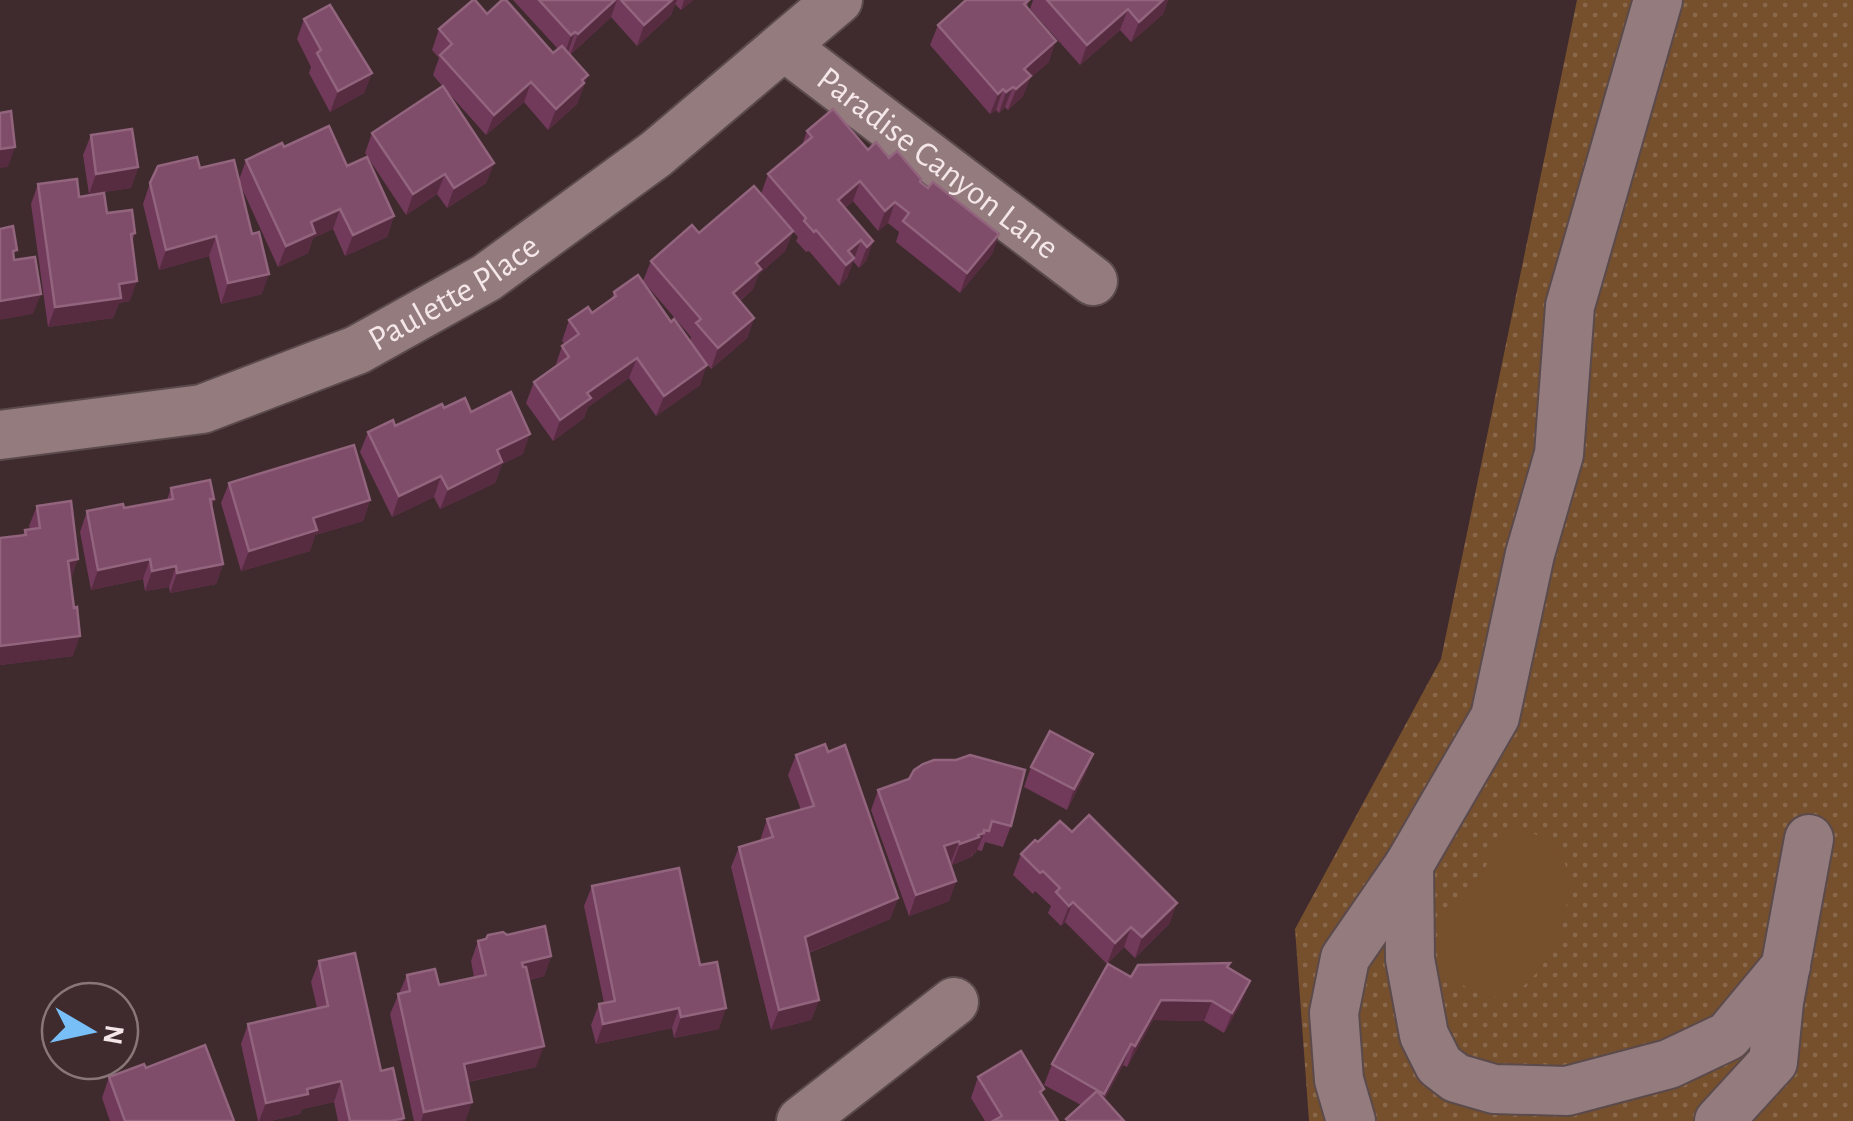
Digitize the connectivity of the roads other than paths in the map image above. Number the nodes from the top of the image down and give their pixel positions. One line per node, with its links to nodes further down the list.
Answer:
1 (838, 0): 3 (street, Paulette Place)
2 (1658, 0): 7 (street)
3 (784, 47): 4 (street, Paradise Canyon Lane); 5 (street, Paulette Place)
4 (1093, 281)
5 (0, 435)
6 (1809, 839): 8 (street)
7 (1408, 865): 8 (street); 11 (street)
8 (1786, 966): 12 (street)
9 (954, 1002): 10 (street)
10 (801, 1121)
11 (1351, 1121)
12 (1719, 1121)

